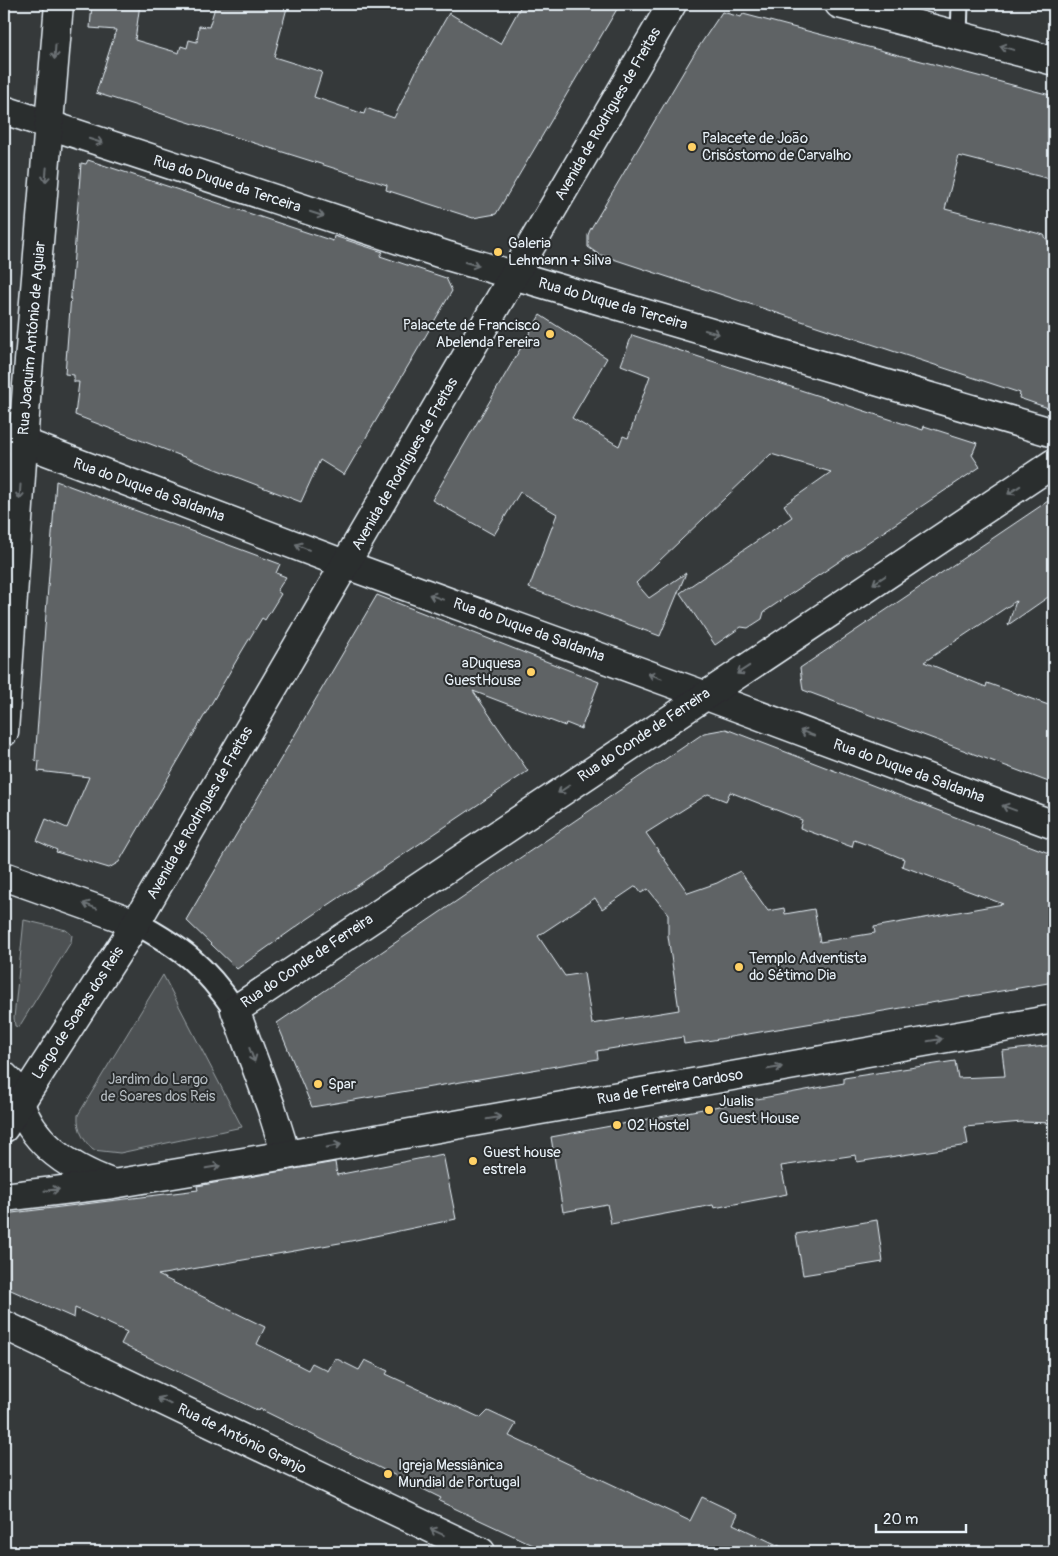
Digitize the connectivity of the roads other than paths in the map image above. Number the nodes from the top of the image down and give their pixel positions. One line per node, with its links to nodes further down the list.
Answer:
1 (59, 4): 8 (street, Rua Joaquim António de Aguiar, one-way to 8)
2 (672, 4): 9 (street, Avenida de Rodrigues de Freitas)
3 (839, 4): 5 (street)
4 (960, 4): 5 (lane)
5 (959, 35): 6 (street, one-way to 5)
6 (1054, 61)
7 (4, 110): 8 (street, Rua do Duque da Terceira)
8 (50, 126): 9 (street, Rua do Duque da Terceira, one-way to 9); 11 (street, Rua Joaquim António de Aguiar, one-way to 11)
9 (514, 276): 10 (street, Rua do Duque da Terceira, one-way to 10); 13 (street, Avenida de Rodrigues de Freitas)
10 (1054, 434)
11 (14, 439): 13 (street, Rua do Duque da Saldanha, one-way to 11); 15 (street, Rua Joaquim António de Aguiar, one-way to 15)
12 (1054, 463): 14 (street, Rua do Conde de Ferreira, one-way to 14)
13 (347, 565): 14 (street, Rua do Duque da Saldanha, one-way to 13); 18 (street, Avenida de Rodrigues de Freitas)
14 (704, 695): 16 (street, Rua do Duque da Saldanha, one-way to 14); 19 (street, Rua do Conde de Ferreira, one-way to 19)
15 (4, 732)
16 (1054, 825)
17 (4, 876): 18 (street, one-way to 17)
18 (136, 923): 19 (street); 22 (street, Largo de Soares dos Reis)
19 (235, 1010): 24 (street, one-way to 24)
20 (1054, 1019): 24 (street, Rua de Ferreira Cardoso, one-way to 20)
21 (4, 1076): 22 (street, Largo de Soares dos Reis)
22 (20, 1103): 23 (street, Largo de Soares dos Reis); 25 (street, Largo de Soares dos Reis)
23 (4, 1128)
24 (286, 1155): 25 (street, Largo de Soares dos Reis, one-way to 24)
25 (113, 1184): 26 (street, Largo de Soares dos Reis, one-way to 25)
26 (4, 1197)
27 (4, 1324): 28 (street, Rua de António Granjo, one-way to 27)
28 (481, 1552)

